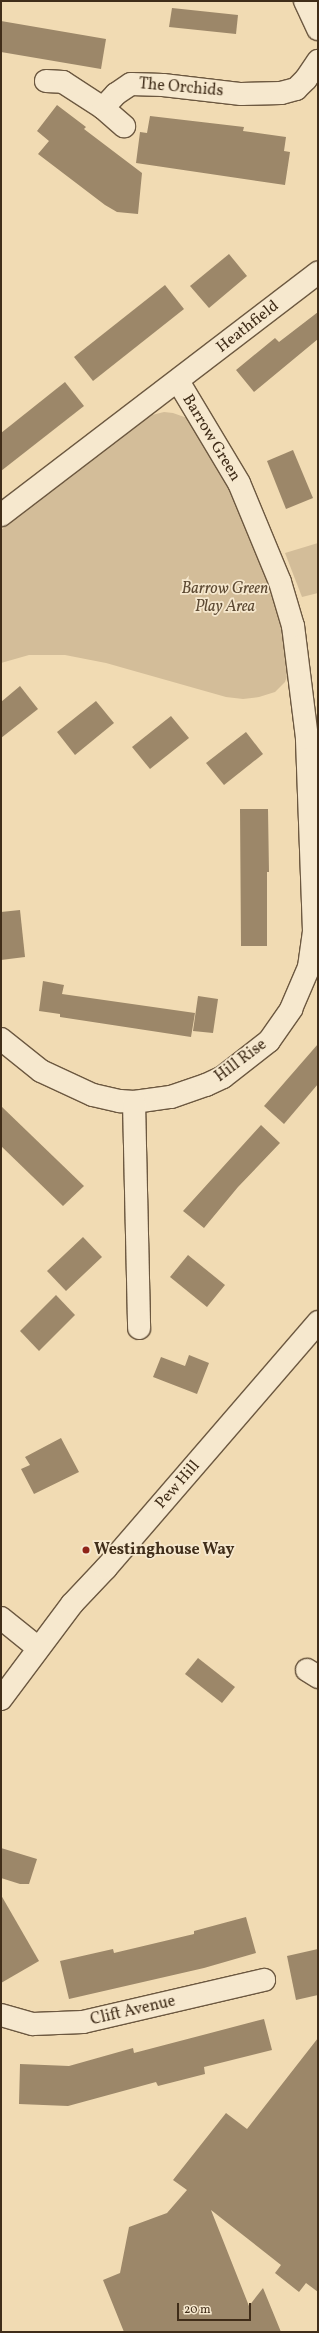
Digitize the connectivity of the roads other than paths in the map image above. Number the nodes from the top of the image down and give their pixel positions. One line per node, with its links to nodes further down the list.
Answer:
1 (305, 1): 2 (street)
2 (318, 29)
3 (318, 61): 5 (street, The Orchids)
4 (46, 81): 5 (street)
5 (103, 108): 6 (street)
6 (124, 126)
7 (318, 273): 8 (street, Heathfield)
8 (178, 381): 9 (street, Barrow Green); 10 (street, Barrow Green)
9 (1, 515)
10 (303, 706): 12 (street, Hill Rise)
11 (1, 1039): 12 (street, Hill Rise)
12 (134, 1102): 14 (street)
13 (318, 1322): 16 (street, Pew Hill)
14 (139, 1328)
15 (1, 1618): 16 (street)
16 (37, 1648): 17 (street, Pew Hill)
17 (1, 1699)
18 (264, 1980): 19 (street, Clift Avenue)
19 (1, 2015)

